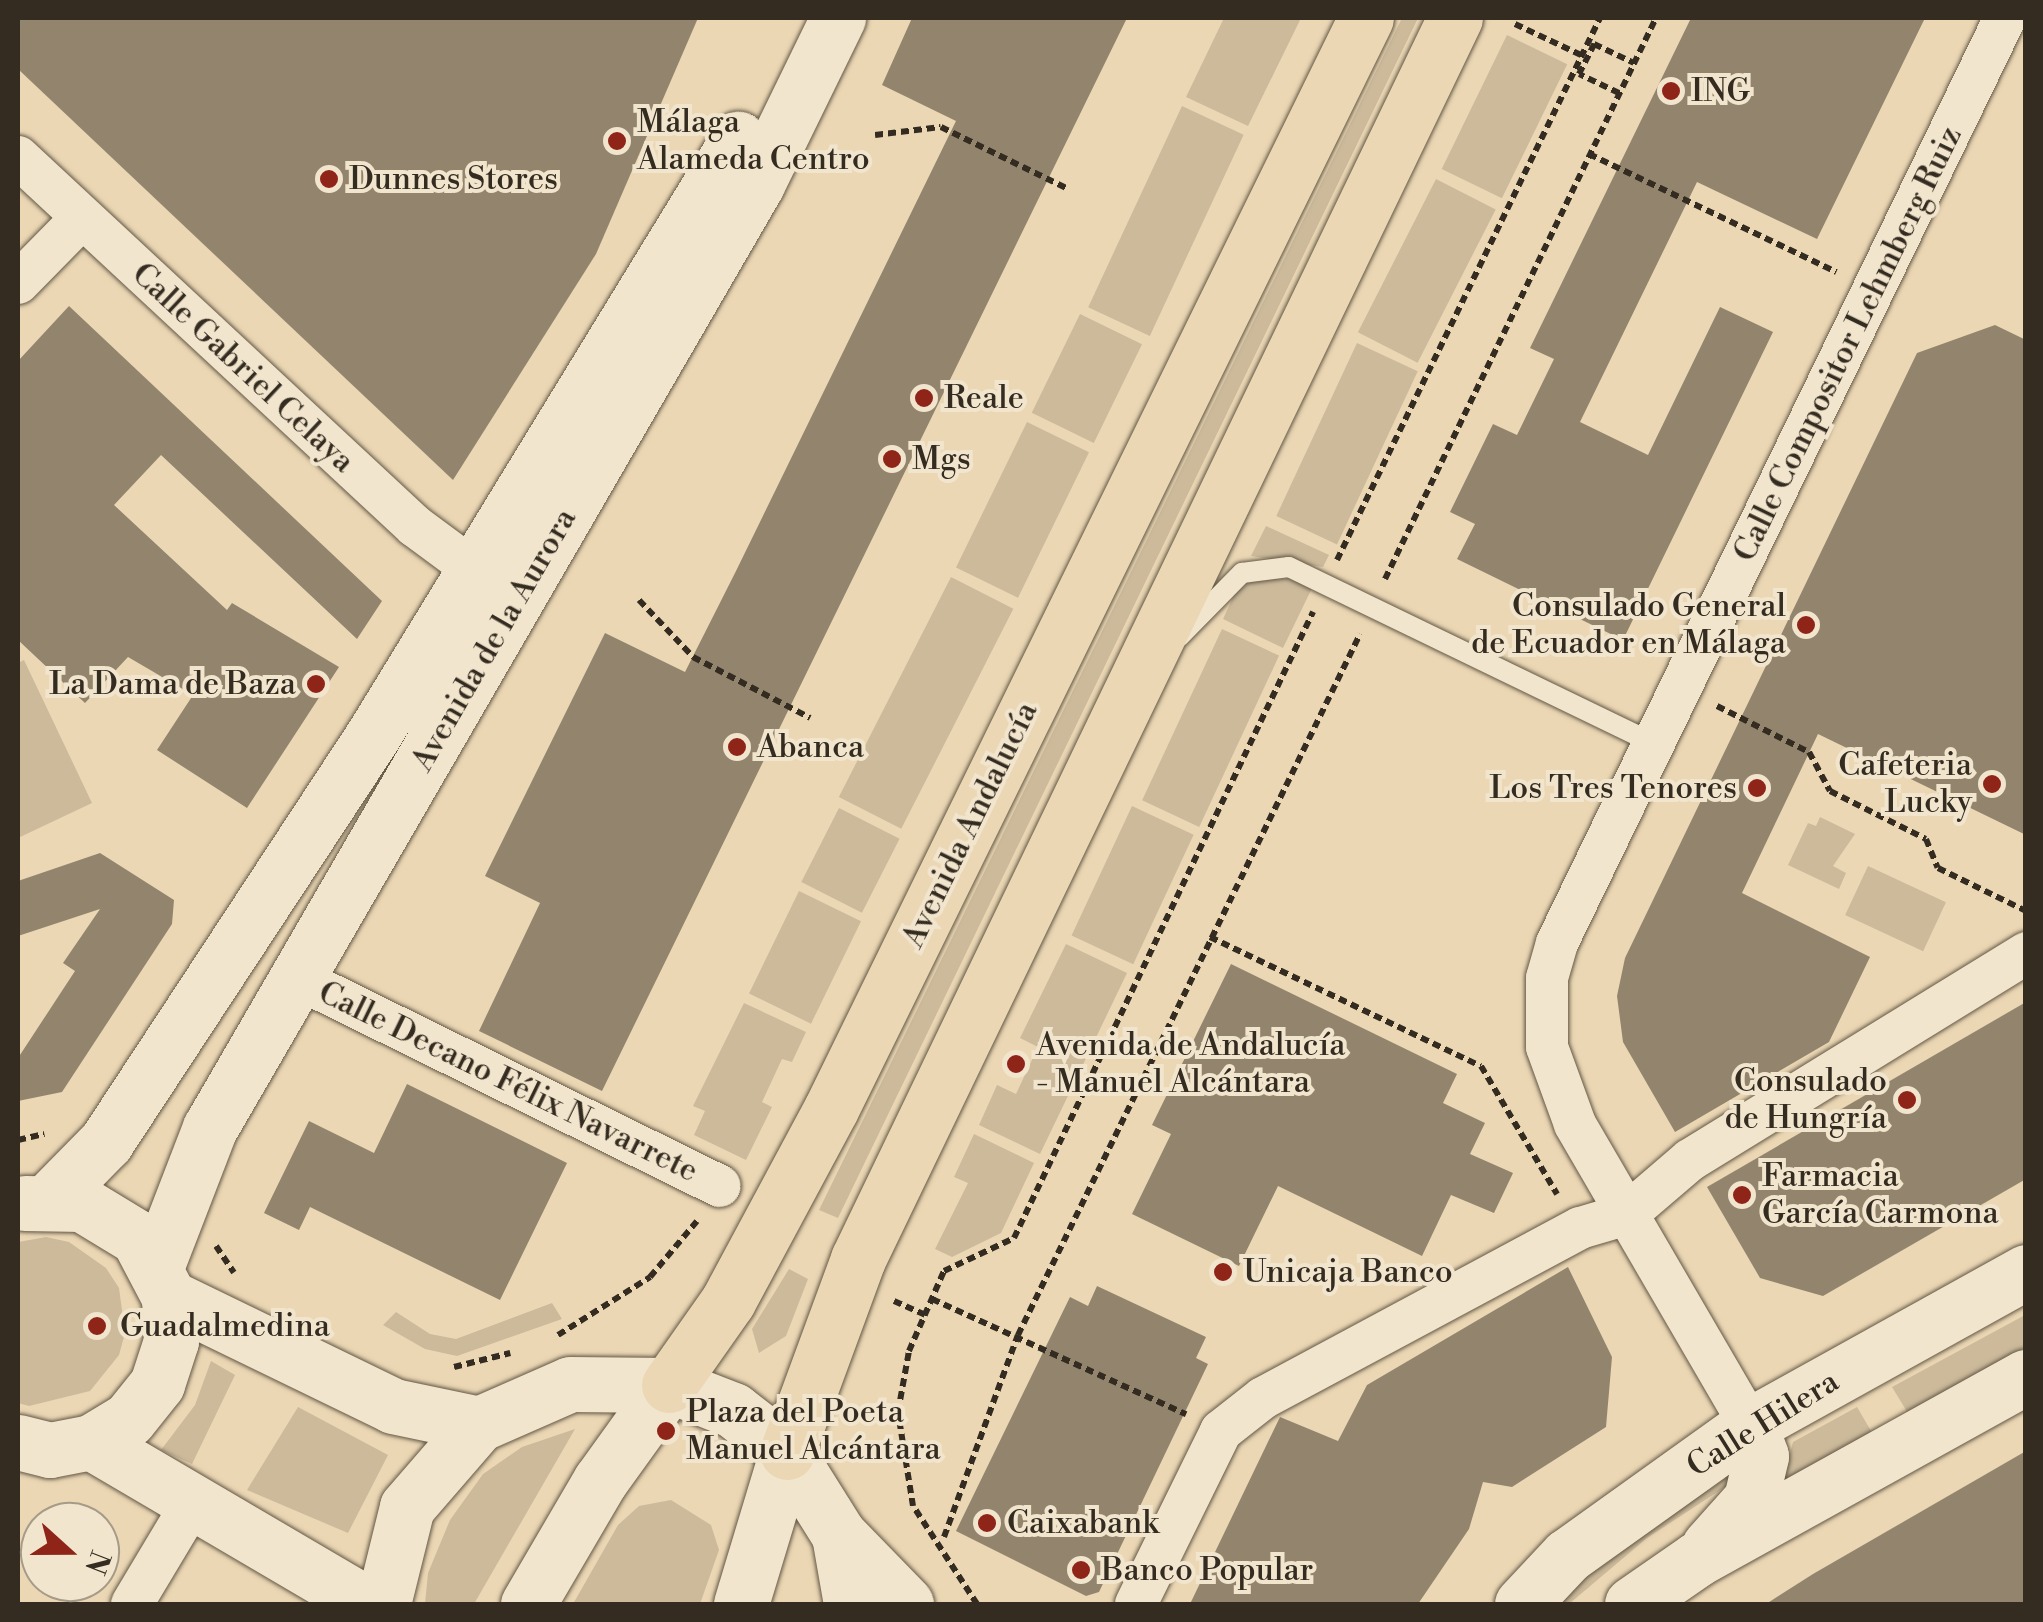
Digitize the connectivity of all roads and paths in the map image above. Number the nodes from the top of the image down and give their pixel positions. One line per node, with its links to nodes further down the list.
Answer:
1 (800, 18): 21 (main road, Avenida de la Aurora)
2 (838, 18): 21 (main road, Avenida de la Aurora)
3 (1366, 18): 37 (main road, Avenida Andalucía)
4 (1455, 18): 25 (main road)
5 (1600, 18): 9 (path)
6 (1656, 18): 10 (path)
7 (2005, 18): 18 (street, Calle Compositor Lehmberg Ruiz)
8 (1515, 24): 9 (path)
9 (1584, 56): 10 (path); 11 (path); 20 (path)
10 (1634, 63): 11 (path)
11 (1619, 93): 13 (path)
12 (875, 135): 15 (path)
13 (1590, 154): 18 (path); 19 (path)
14 (18, 156): 16 (street, Calle Gabriel Celaya)
15 (1068, 189)
16 (81, 218): 17 (street); 21 (street, Calle Gabriel Celaya)
17 (18, 283)
18 (1874, 290): 24 (street, Calle Compositor Lehmberg Ruiz)
19 (1384, 580)
20 (1327, 582): 25 (lane); 27 (lane); 42 (path)
21 (496, 586): 31 (main road, Avenida de la Aurora); 33 (main road, Avenida de la Aurora)
22 (639, 600): 26 (path)
23 (1360, 632): 29 (path)
24 (1687, 676): 27 (street, Calle Compositor Lehmberg Ruiz); 28 (path)
25 (1128, 689): 41 (main road)
26 (810, 718)
27 (1655, 744): 34 (street, Calle Compositor Lehmberg Ruiz)
28 (2026, 910)
29 (1210, 937): 35 (path); 44 (path)
30 (2026, 953): 34 (street)
31 (296, 978): 32 (street, Calle Decano Félix Navarrete); 40 (main road, Avenida de la Aurora)
32 (720, 1186)
33 (30, 1201): 40 (main road)
34 (1627, 1214): 35 (street); 51 (street, Calle Compositor Lehmberg Ruiz)
35 (1580, 1228): 52 (street)
36 (212, 1232): 39 (path)
37 (760, 1240): 45 (path); 49 (main road, Avenida Andalucía)
38 (2026, 1272): 51 (main road, Calle Hilera)
39 (242, 1279)
40 (164, 1281): 50 (main road); 54 (main road)
41 (848, 1281): 43 (path); 53 (main road)
42 (932, 1299): 43 (path); 44 (path)
43 (925, 1315): 66 (path)
44 (1018, 1336): 52 (path); 57 (path)
45 (540, 1343)
46 (526, 1350): 47 (path)
47 (448, 1368)
48 (2026, 1377): 58 (main road)
49 (670, 1385): 50 (main road); 53 (main road); 62 (main road, Avenida Andalucía)
50 (479, 1424): 61 (main road)
51 (1750, 1425): 58 (main road); 68 (main road, Calle Hilera)
52 (1221, 1431): 67 (street)
53 (787, 1452): 56 (main road); 63 (main road)
54 (44, 1453): 55 (main road)
55 (193, 1502): 59 (street); 60 (main road)
56 (838, 1535): 64 (main road); 65 (main road)
57 (944, 1537)
58 (1697, 1560): 69 (main road)
59 (132, 1604)
60 (367, 1604)
61 (383, 1604)
62 (528, 1604)
63 (741, 1604)
64 (851, 1604)
65 (906, 1604)
66 (977, 1604)
67 (1136, 1604)
68 (1522, 1604)
69 (1632, 1604)

